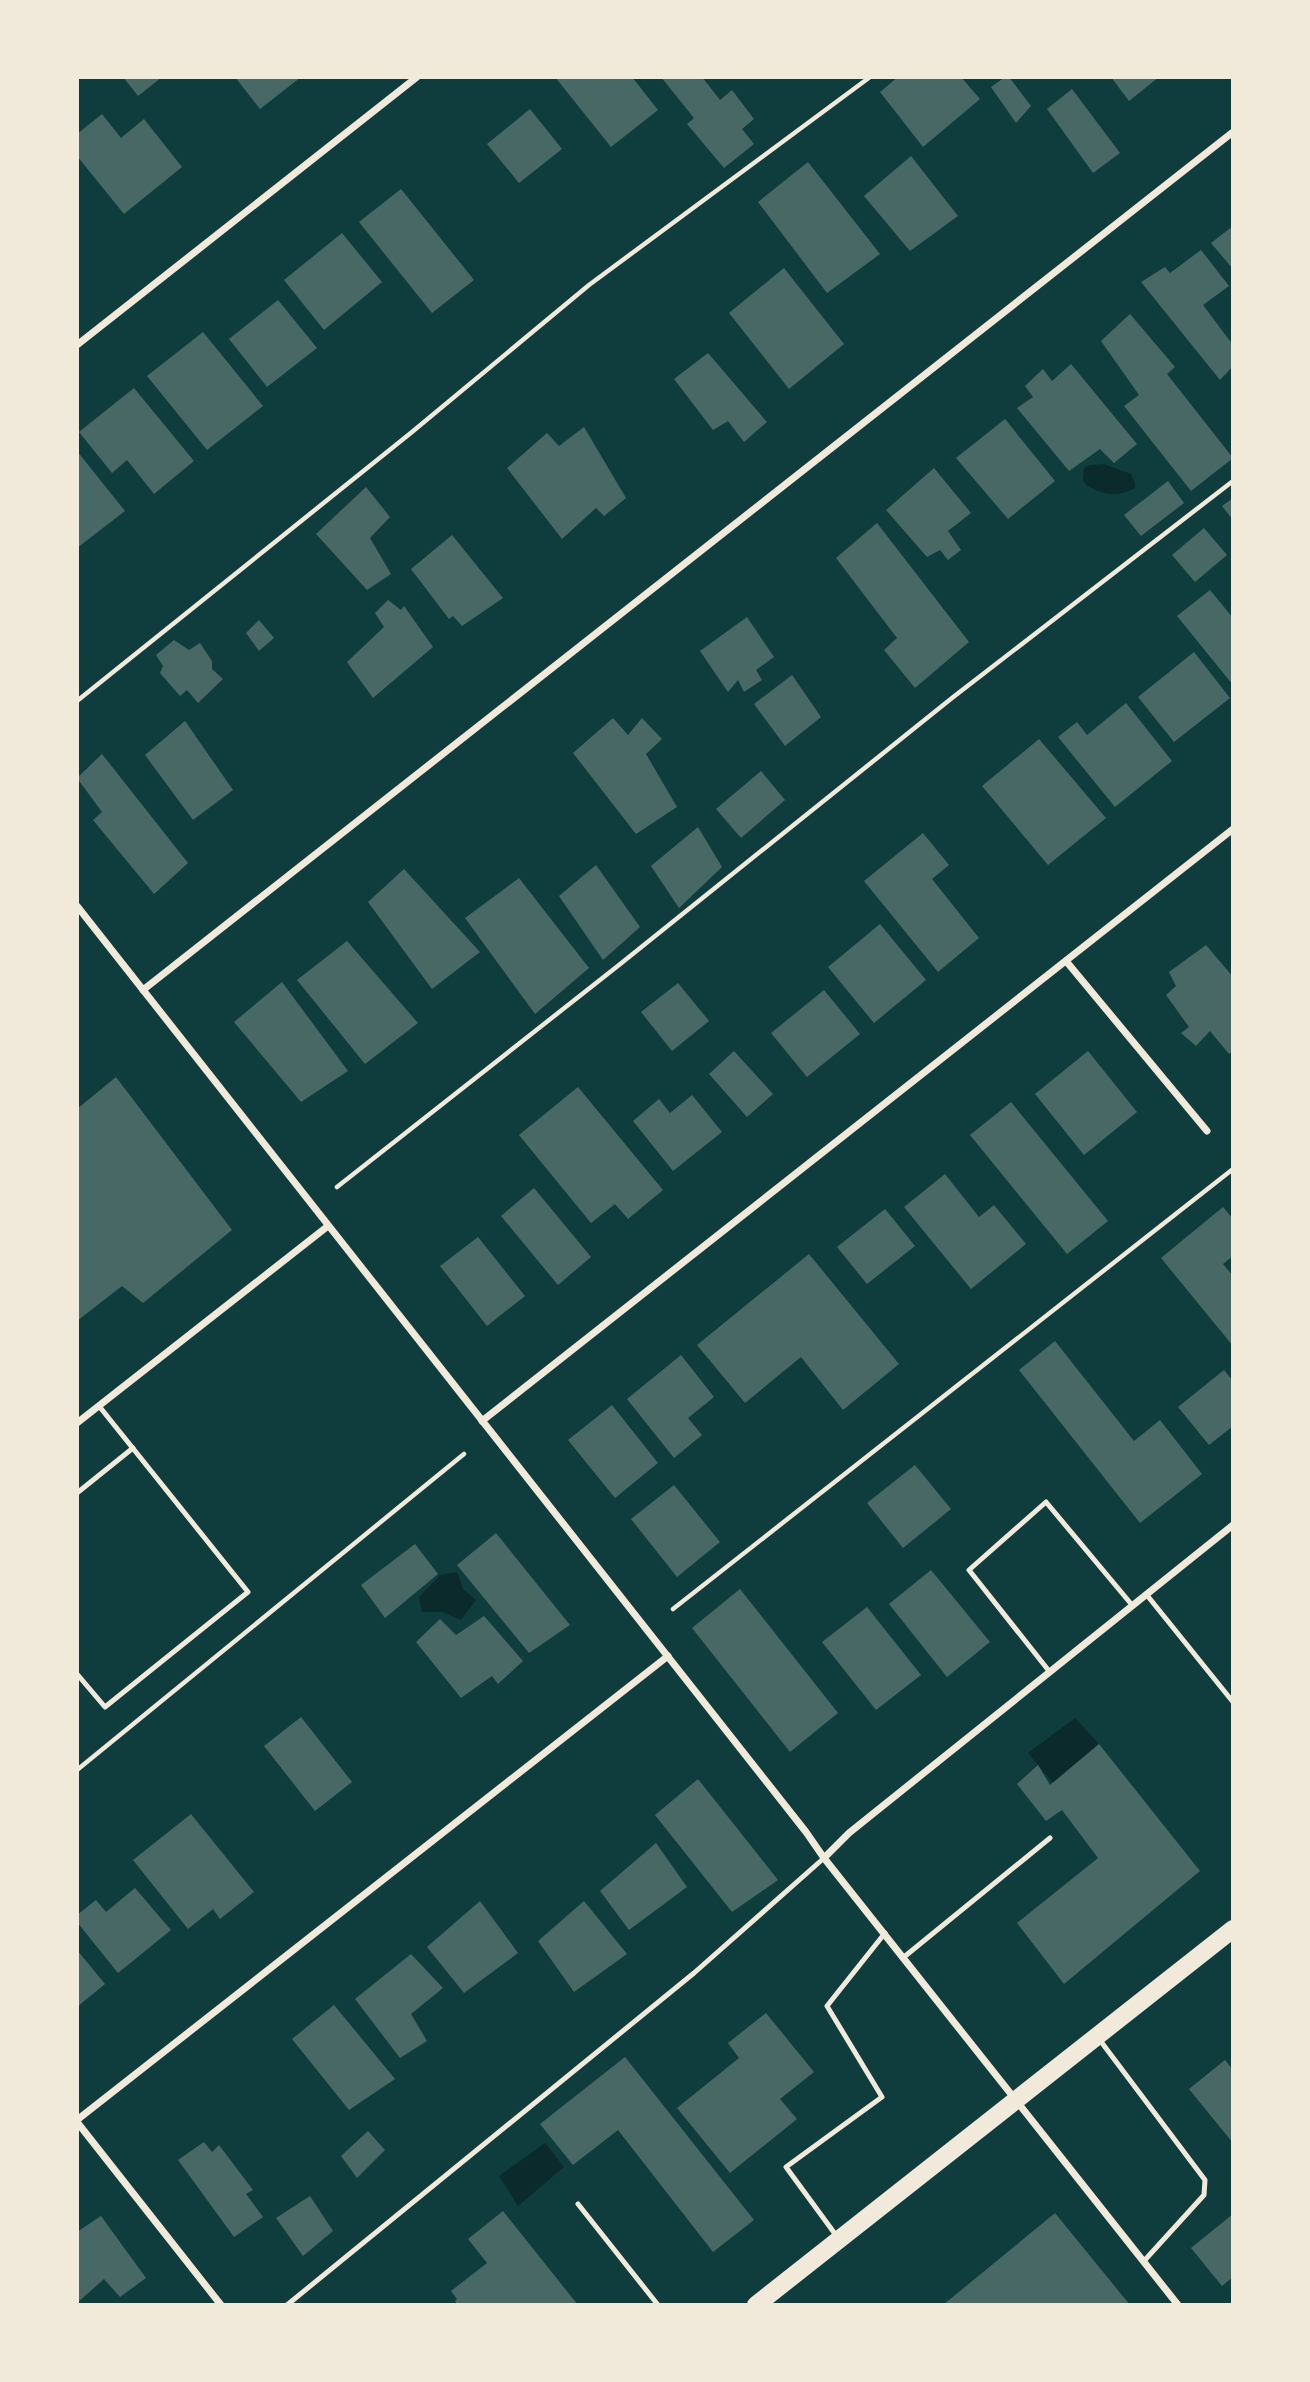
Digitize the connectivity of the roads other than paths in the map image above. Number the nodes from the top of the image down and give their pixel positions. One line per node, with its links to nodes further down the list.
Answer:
1 (417, 77): 3 (street)
2 (1233, 132): 7 (street)
3 (77, 345)
4 (1233, 829): 6 (street)
5 (77, 906): 7 (street)
6 (1066, 961): 8 (street); 11 (street)
7 (144, 990): 9 (street)
8 (1207, 1131)
9 (328, 1226): 10 (street); 11 (street)
10 (99, 1406): 12 (street); 13 (lane)
11 (482, 1421): 18 (street)
12 (77, 1423)
13 (133, 1448): 14 (lane); 20 (lane)
14 (77, 1493)
15 (1233, 1525): 16 (street)
16 (1146, 1594): 17 (street); 21 (lane)
17 (1132, 1605): 19 (street); 19 (lane)
18 (668, 1656): 23 (street); 29 (street)
19 (1049, 1671): 23 (street)
20 (77, 1674)
21 (1233, 1702)
22 (1050, 1838): 26 (lane)
23 (824, 1858): 25 (street); 34 (lane)
24 (1233, 1929): 27 (main road)
25 (885, 1933): 26 (street); 31 (lane)
26 (904, 1957): 28 (street)
27 (1097, 2037): 28 (main road); 32 (lane)
28 (1016, 2101): 31 (main road); 32 (street)
29 (77, 2121): 33 (street)
30 (578, 2204): 35 (lane)
31 (839, 2240): 36 (main road)
32 (1144, 2261): 37 (street)
33 (221, 2305)
34 (287, 2305)
35 (658, 2305)
36 (756, 2305)
37 (1178, 2305)

